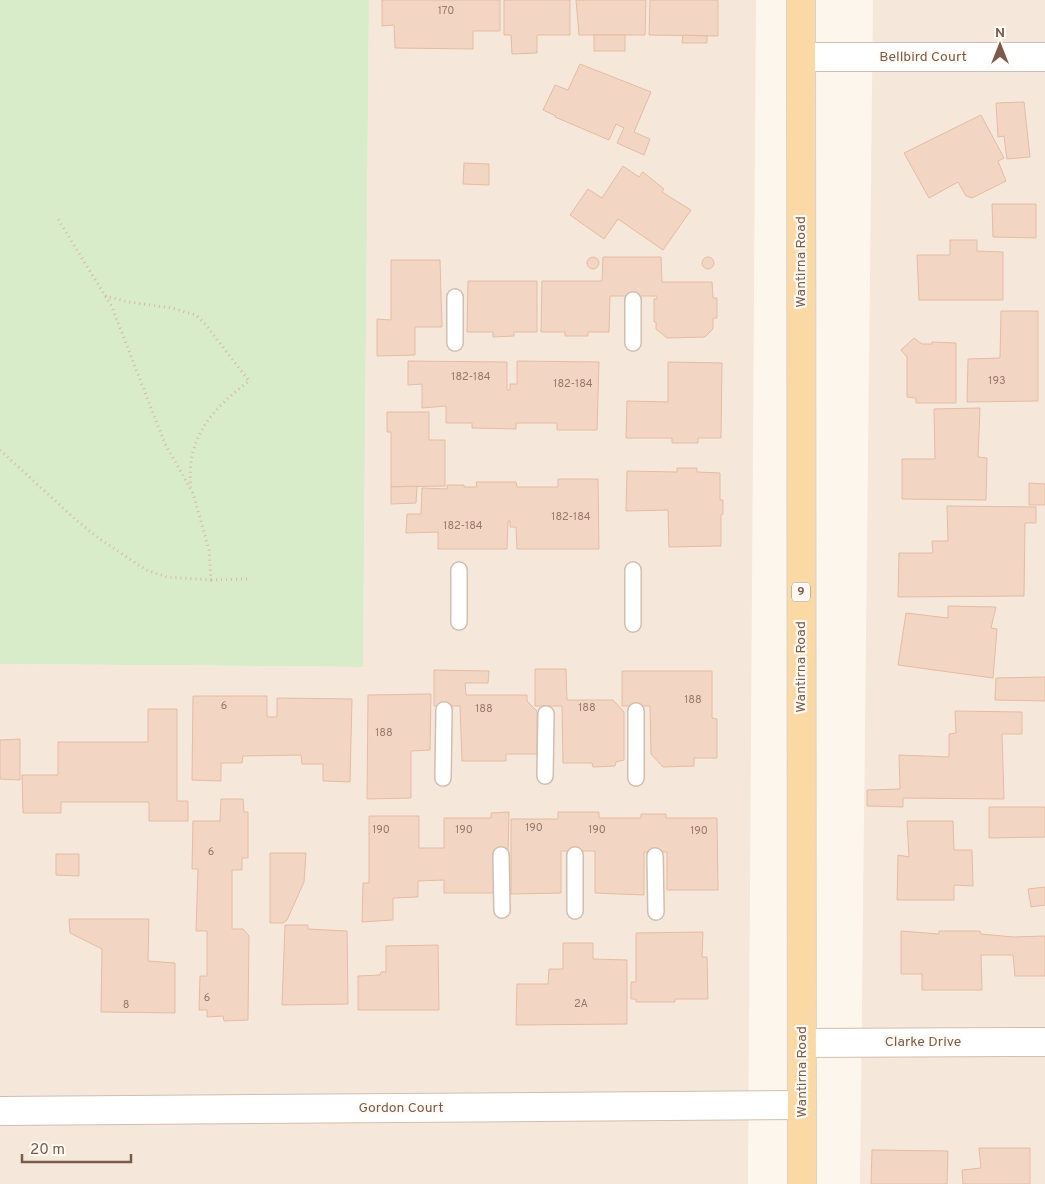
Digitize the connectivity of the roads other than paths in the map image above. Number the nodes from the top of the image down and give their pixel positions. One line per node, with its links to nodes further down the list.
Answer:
1 (801, 0): 2 (main road, Wantirna Road / 9)
2 (801, 57): 3 (street, Bellbird Court); 25 (main road, Wantirna Road / 9)
3 (1045, 57)
4 (455, 298): 6 (lane)
5 (632, 300): 7 (lane)
6 (455, 343)
7 (632, 343)
8 (459, 570): 10 (lane)
9 (633, 570): 11 (lane)
10 (459, 622)
11 (634, 624)
12 (444, 710): 16 (lane)
13 (636, 711): 17 (lane)
14 (546, 714): 15 (lane)
15 (545, 776)
16 (444, 778)
17 (636, 778)
18 (575, 855): 22 (lane)
19 (501, 856): 21 (lane)
20 (656, 856): 23 (lane)
21 (502, 910)
22 (575, 911)
23 (656, 912)
24 (1045, 1042): 25 (street, Clarke Drive)
25 (802, 1043): 26 (main road, Wantirna Road / 9)
26 (802, 1105): 27 (street, Gordon Court); 28 (main road, Wantirna Road / 9)
27 (0, 1111)
28 (802, 1184)

